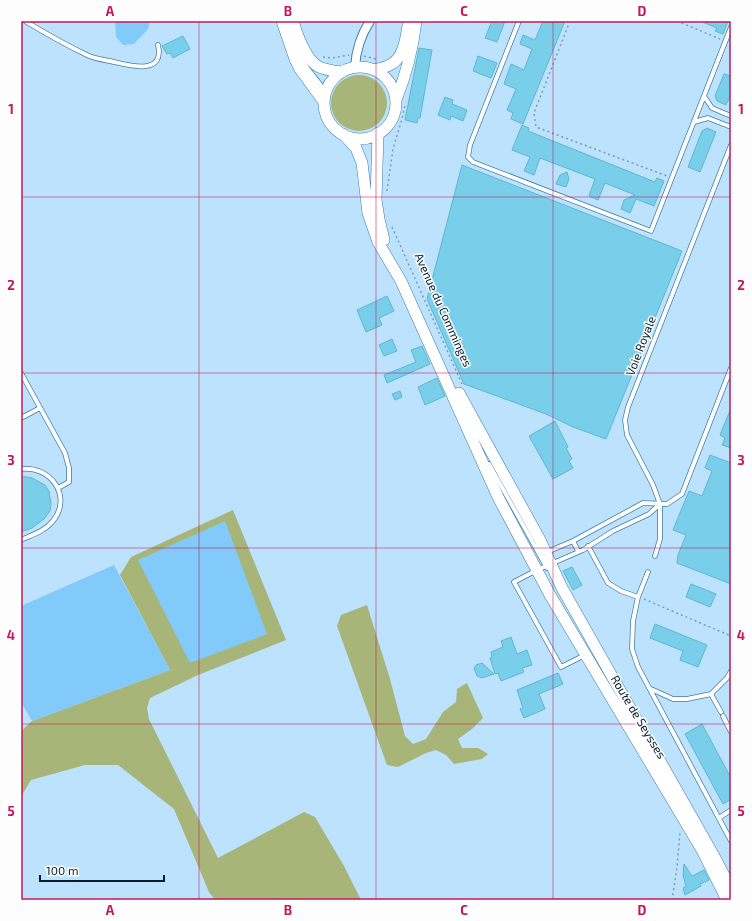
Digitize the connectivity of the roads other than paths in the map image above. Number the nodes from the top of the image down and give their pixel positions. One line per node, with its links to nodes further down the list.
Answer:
1 (25, 21): 9 (lane)
2 (282, 21): 14 (main road)
3 (370, 21): 10 (street)
4 (409, 21): 11 (main road)
5 (416, 21): 15 (main road)
6 (519, 21): 17 (lane)
7 (295, 26): 12 (main road); 14 (lane)
8 (731, 27): 13 (lane)
9 (158, 45)
10 (355, 67): 11 (main road); 12 (main road)
11 (375, 70): 15 (main road)
12 (341, 72): 14 (main road)
13 (704, 96): 16 (lane); 17 (lane)
14 (325, 98): 19 (main road)
15 (400, 102): 20 (main road)
16 (731, 116)
17 (694, 122): 18 (lane)
18 (731, 127)
19 (343, 134): 20 (main road); 34 (main road)
20 (378, 134): 24 (main road, Avenue du Comminges)
21 (731, 145): 31 (lane, Voie Royale)
22 (731, 368): 31 (lane)
23 (21, 374): 25 (lane)
24 (461, 391): 27 (lane, Avenue du Comminges); 34 (main road, Avenue du Comminges)
25 (40, 408): 26 (lane); 30 (lane)
26 (21, 418)
27 (475, 433)
28 (481, 446): 34 (lane)
29 (21, 469): 30 (lane)
30 (58, 488): 32 (lane)
31 (660, 504): 33 (lane); 35 (lane); 37 (lane, Voie Royale)
32 (21, 540)
33 (573, 541): 36 (lane); 38 (lane)
34 (533, 544): 38 (main road, Route de Seysses); 38 (main road, Route de Seysses)
35 (588, 546): 36 (lane); 40 (lane)
36 (578, 551): 38 (lane)
37 (655, 556)
38 (544, 563): 41 (main road, Route de Seysses); 41 (lane); 49 (main road, Route de Seysses)
39 (648, 572): 40 (lane)
40 (638, 597): 43 (lane)
41 (586, 654): 50 (main road, Route de Seysses)
42 (731, 671): 44 (lane)
43 (651, 689): 44 (lane); 47 (lane)
44 (711, 694): 45 (lane)
45 (731, 732)
46 (731, 810): 47 (lane)
47 (719, 818): 48 (lane)
48 (731, 841)
49 (731, 889)
50 (727, 900)

